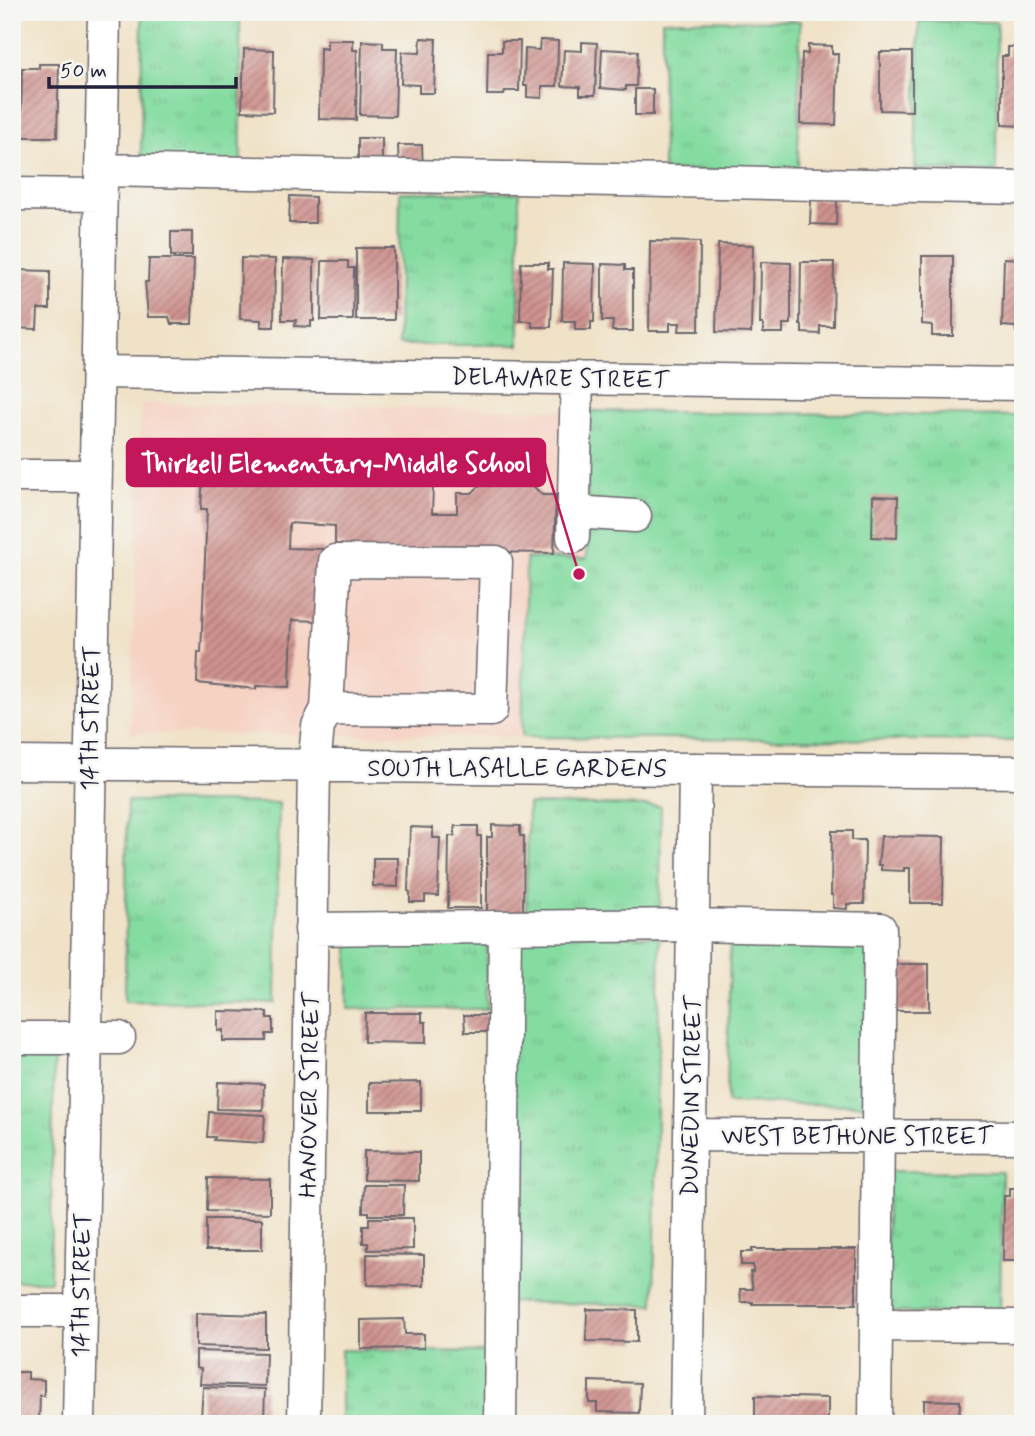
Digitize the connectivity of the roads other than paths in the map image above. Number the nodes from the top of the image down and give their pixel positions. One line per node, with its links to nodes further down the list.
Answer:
1 (104, 12): 2 (street, 14TH STREET)
2 (101, 183): 3 (street); 4 (street); 5 (street, 14TH STREET)
3 (1023, 188)
4 (12, 194)
5 (97, 372): 6 (street, DELAWARE STREET); 8 (street, 14TH STREET)
6 (577, 378): 7 (street, DELAWARE STREET); 10 (street)
7 (1023, 384)
8 (95, 475): 9 (street); 13 (street, 14TH STREET)
9 (12, 476)
10 (635, 516)
11 (327, 709): 11 (street, HANOVER STREET); 14 (street, HANOVER STREET)
12 (12, 763): 13 (street, SOUTH LASALLE GARDENS)
13 (89, 764): 14 (street, SOUTH LASALLE GARDENS); 21 (street, 14TH STREET)
14 (314, 766): 15 (street, SOUTH LASALLE GARDENS); 19 (street, HANOVER STREET)
15 (695, 769): 16 (street, SOUTH LASALLE GARDENS); 17 (street, DUNEDIN STREET)
16 (1023, 772)
17 (693, 925): 18 (street); 23 (street, DUNEDIN STREET); 24 (street)
18 (505, 927): 19 (street); 32 (street)
19 (311, 929): 31 (street, HANOVER STREET)
20 (12, 1038): 21 (street)
21 (85, 1038): 22 (street); 27 (street, 14TH STREET)
22 (119, 1038)
23 (690, 1135): 24 (street, WEST BETHUNE STREET); 33 (street, DUNEDIN STREET)
24 (880, 1136): 25 (street, WEST BETHUNE STREET); 28 (street)
25 (1023, 1137)
26 (12, 1311): 27 (street)
27 (81, 1311): 30 (street, 14TH STREET)
28 (877, 1325): 29 (street); 34 (street)
29 (1023, 1325)
30 (79, 1424)
31 (304, 1424)
32 (500, 1424)
33 (686, 1424)
34 (875, 1424)

